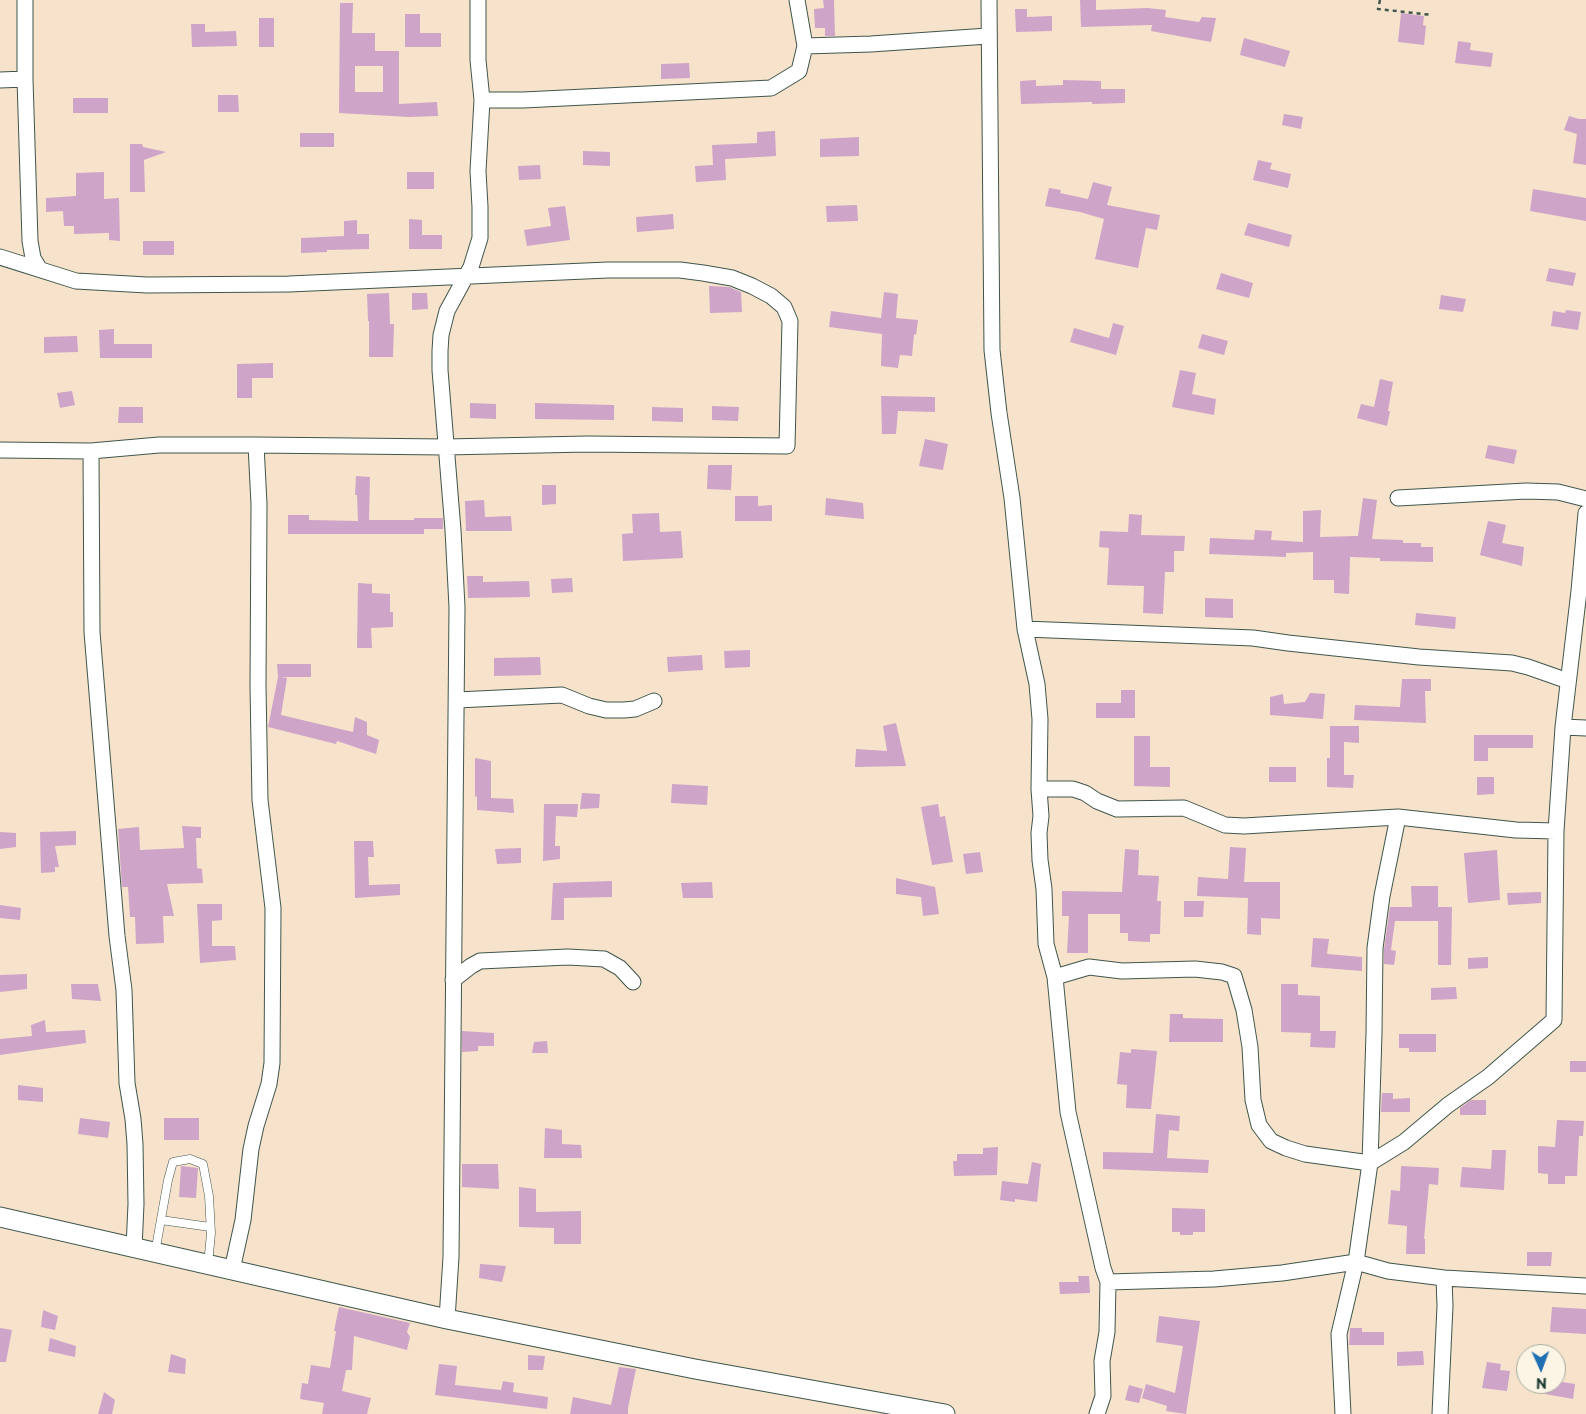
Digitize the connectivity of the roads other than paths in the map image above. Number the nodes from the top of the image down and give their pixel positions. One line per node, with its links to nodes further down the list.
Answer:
1 (25, 0): 7 (street)
2 (478, 0): 9 (street)
3 (797, 0): 6 (street)
4 (989, 0): 5 (street)
5 (988, 36): 6 (street); 20 (street)
6 (805, 46): 9 (street)
7 (25, 79): 8 (street); 11 (street)
8 (0, 80)
9 (482, 100): 12 (street)
10 (0, 257): 11 (street)
11 (39, 268): 12 (street)
12 (464, 277): 14 (street); 14 (street)
13 (256, 445): 14 (street); 16 (street); 40 (street)
14 (446, 447): 22 (street)
15 (0, 450): 16 (street)
16 (91, 451): 36 (street)
17 (1398, 498): 18 (street)
18 (1586, 498)
19 (1586, 513): 21 (street)
20 (1025, 629): 21 (street); 26 (street)
21 (1568, 681): 24 (street)
22 (457, 700): 23 (street); 30 (street)
23 (654, 701)
24 (1563, 728): 25 (street); 28 (street)
25 (1586, 728)
26 (1039, 789): 27 (street); 29 (street)
27 (1398, 817): 28 (street); 32 (street)
28 (1556, 831): 32 (street)
29 (1055, 978): 32 (street); 42 (street)
30 (453, 980): 31 (street); 44 (street)
31 (633, 982)
32 (1370, 1163): 38 (street)
33 (0, 1217): 36 (street)
34 (161, 1220): 35 (lane); 35 (lane); 37 (lane)
35 (210, 1227): 39 (lane)
36 (134, 1248): 37 (street)
37 (155, 1253): 39 (street)
38 (1356, 1262): 41 (street); 42 (street); 47 (street)
39 (208, 1265): 40 (street)
40 (232, 1270): 44 (street)
41 (1444, 1278): 43 (street); 48 (street)
42 (1108, 1282): 46 (street)
43 (1586, 1286)
44 (447, 1319): 45 (street)
45 (945, 1414)
46 (1097, 1414)
47 (1343, 1414)
48 (1440, 1414)

